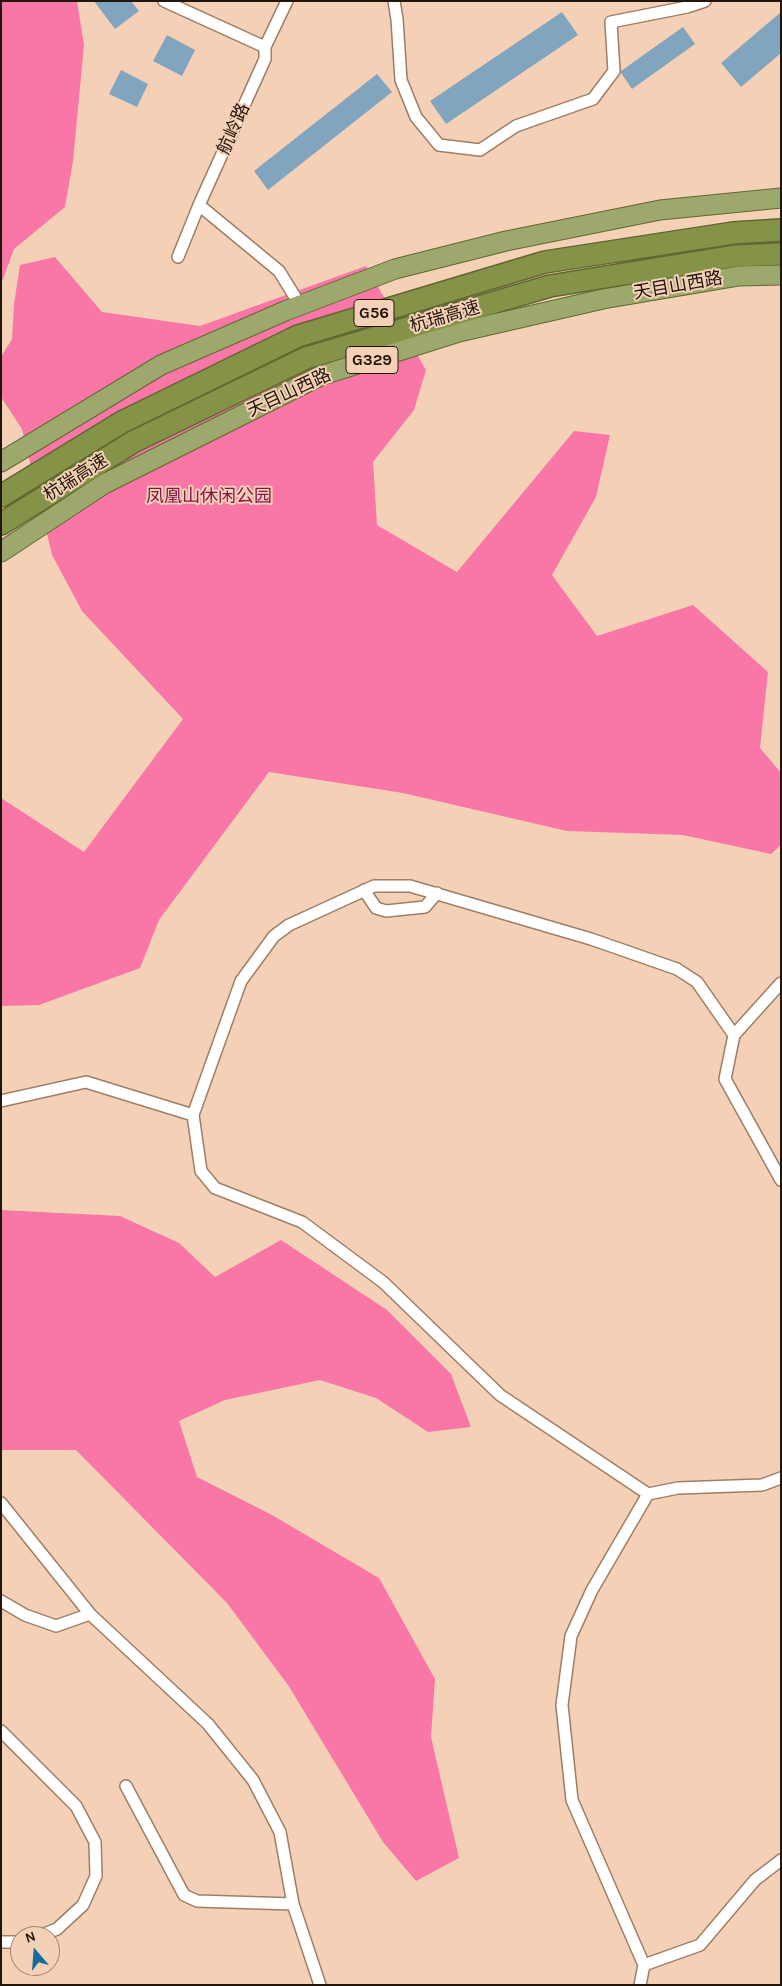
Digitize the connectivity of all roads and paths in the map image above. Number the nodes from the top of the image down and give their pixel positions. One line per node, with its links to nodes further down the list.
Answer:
1 (164, 1): 5 (street)
2 (287, 1): 5 (street, 航岭路)
3 (394, 1): 4 (street)
4 (705, 1)
5 (265, 47): 7 (street, 航岭路)
6 (781, 198): 12 (highway)
7 (199, 205): 10 (street, 航岭路); 12 (street)
8 (781, 230): 14 (highway, 杭瑞高速 / G56)
9 (781, 254): 15 (highway, 杭瑞高速 / G56)
10 (178, 256)
11 (781, 275): 16 (highway, 天目山西路 / G329)
12 (300, 305): 13 (highway)
13 (1, 462)
14 (1, 496)
15 (1, 524)
16 (1, 552)
17 (364, 890): 18 (street); 18 (street); 22 (street)
18 (437, 893): 20 (street)
19 (781, 983): 20 (street)
20 (734, 1035): 23 (street)
21 (1, 1101): 22 (street)
22 (192, 1115): 25 (street)
23 (781, 1180)
24 (781, 1478): 25 (street)
25 (648, 1494): 34 (street)
26 (1, 1503): 28 (street)
27 (1, 1600): 28 (street)
28 (90, 1614): 32 (street)
29 (1, 1731): 33 (street)
30 (126, 1786): 32 (street)
31 (781, 1860): 34 (street)
32 (293, 1904): 35 (street)
33 (60, 1926)
34 (644, 1965): 36 (street)
35 (320, 1985)
36 (640, 1985)

